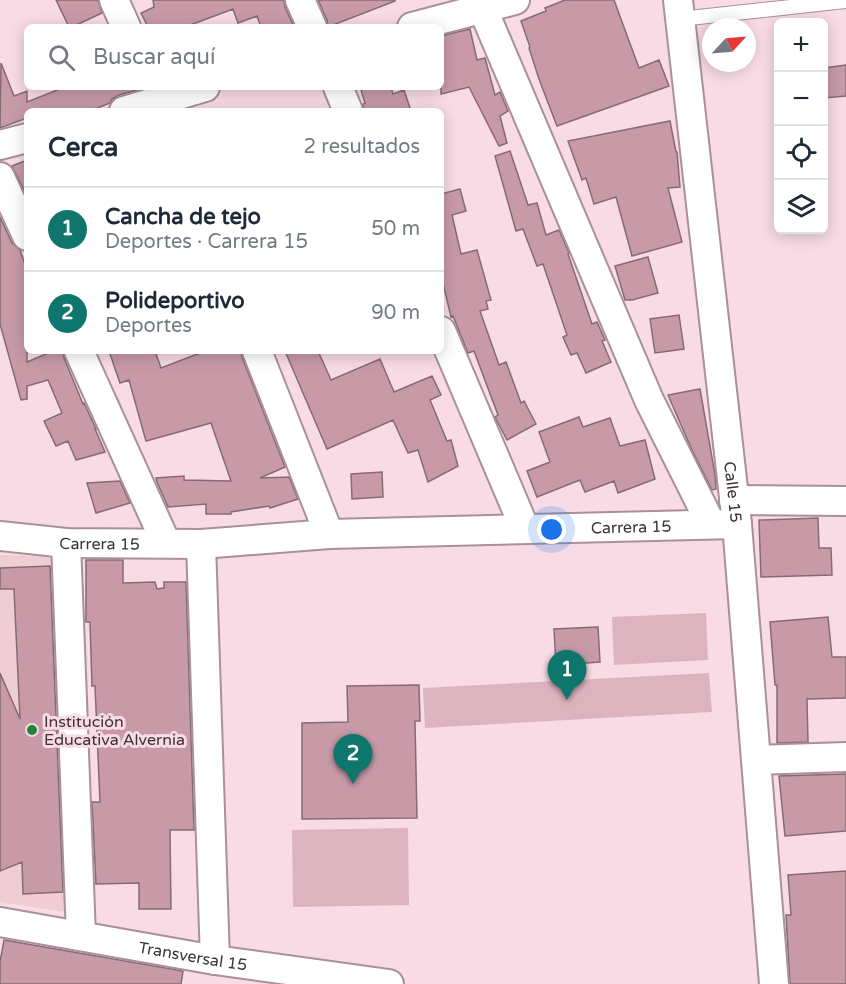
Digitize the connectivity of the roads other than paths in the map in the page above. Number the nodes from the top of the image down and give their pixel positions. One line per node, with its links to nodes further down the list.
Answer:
1 (114, 0): 7 (street)
2 (300, 0): 8 (street)
3 (515, 0): 5 (street)
4 (846, 1): 6 (lane)
5 (481, 4): 9 (street); 23 (street)
6 (679, 10): 23 (street, Calle 15)
7 (125, 24)
8 (311, 24)
9 (421, 24)
10 (194, 90): 12 (street)
11 (339, 90): 14 (street)
12 (159, 100): 13 (street)
13 (134, 108)
14 (347, 108)
15 (24, 139): 16 (street)
16 (0, 145)
17 (0, 177): 18 (street)
18 (24, 229)
19 (444, 338): 24 (street)
20 (80, 354): 28 (street)
21 (258, 354): 25 (street)
22 (846, 501): 23 (street, Carrera 15)
23 (727, 516): 24 (street, Carrera 15); 31 (street, Calle 15)
24 (525, 529): 25 (street, Carrera 15)
25 (329, 534): 29 (street, Carrera 15)
26 (0, 536): 27 (street, Carrera 15)
27 (66, 543): 28 (street, Carrera 15); 33 (street)
28 (166, 543): 29 (street, Carrera 15)
29 (201, 544): 34 (street)
30 (846, 757): 31 (street)
31 (756, 760): 36 (street, Calle 15)
32 (0, 922): 33 (street, Transversal 15)
33 (81, 936): 34 (street, Transversal 15)
34 (215, 960): 35 (street, Transversal 15)
35 (389, 984)
36 (774, 984)

